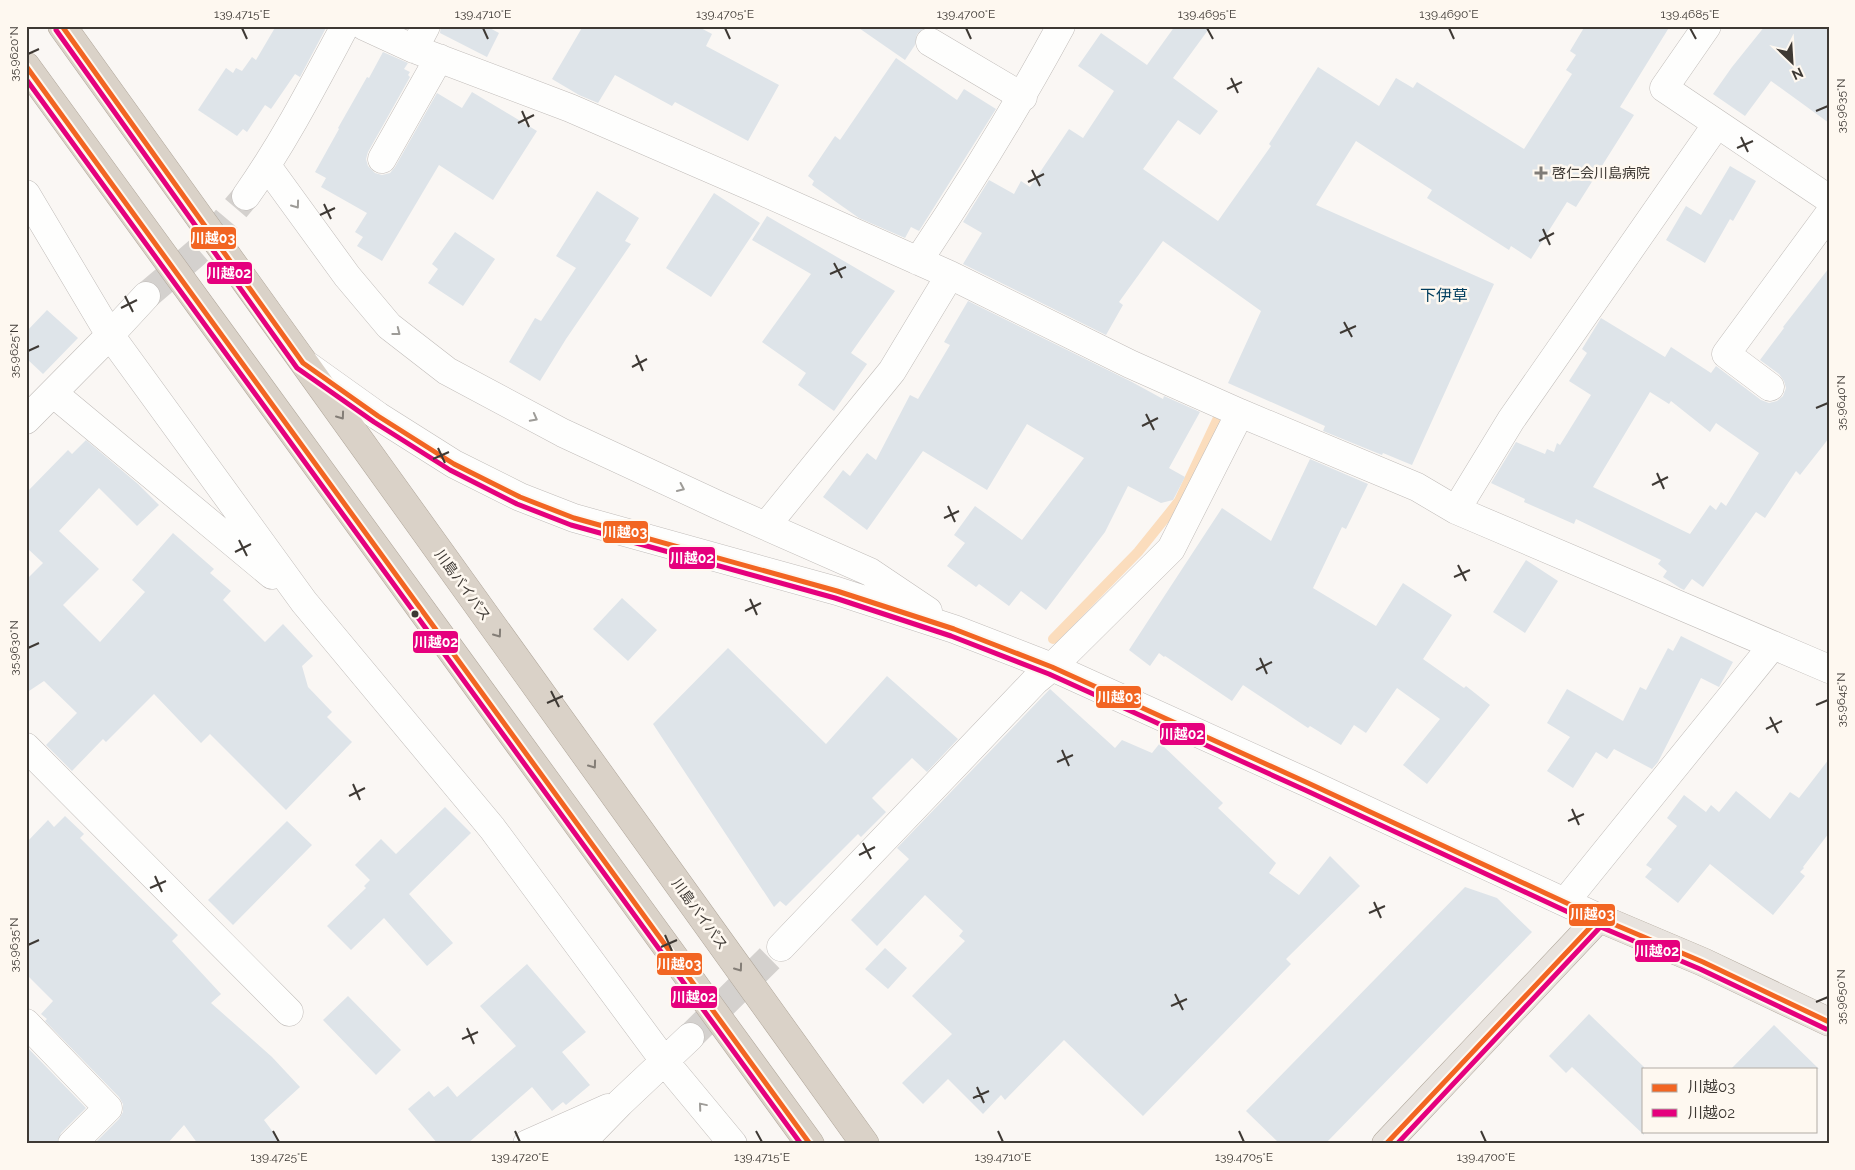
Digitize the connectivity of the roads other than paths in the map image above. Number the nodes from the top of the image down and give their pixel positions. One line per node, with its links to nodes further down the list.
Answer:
1 (62, 26): 21 (highway, 川島バイパス)
2 (345, 26): 12 (street)
3 (364, 26): 7 (street)
4 (1061, 26): 9 (street)
5 (1707, 26): 10 (street)
6 (930, 42): 9 (street)
7 (426, 44): 11 (street); 17 (street)
8 (26, 66): 47 (highway)
9 (1022, 97): 17 (street)
10 (1717, 124): 15 (street); 26 (street)
11 (382, 159)
12 (267, 166): 14 (street); 27 (street, one-way to 27)
13 (26, 194): 20 (street)
14 (246, 196)
15 (1829, 199)
16 (1829, 214): 22 (street)
17 (918, 261): 18 (street)
18 (950, 275): 24 (street); 27 (street)
19 (146, 296): 20 (street)
20 (110, 336): 23 (street); 28 (street)
21 (303, 363): 29 (street); 48 (highway, 川島バイパス, one-way to 48)
22 (1770, 388)
23 (53, 393): 25 (street); 28 (street)
24 (1240, 413): 26 (street); 31 (street)
25 (26, 420)
26 (1456, 510): 30 (street)
27 (766, 526): 29 (street)
28 (304, 602): 41 (street)
29 (954, 629): 31 (street)
30 (1773, 645): 32 (street); 34 (street)
31 (1052, 667): 34 (street); 36 (street)
32 (1829, 669)
33 (26, 747): 37 (street)
34 (1565, 902): 35 (street)
35 (1599, 918): 38 (main road); 49 (main road)
36 (781, 948)
37 (289, 1012)
38 (1829, 1022)
39 (26, 1023): 43 (street)
40 (690, 1037): 41 (street)
41 (664, 1062): 42 (street); 46 (street, one-way to 41)
42 (620, 1103): 44 (street); 45 (street)
43 (72, 1144)
44 (527, 1144)
45 (580, 1144)
46 (734, 1144)
47 (810, 1144)
48 (865, 1144)
49 (1386, 1144)

